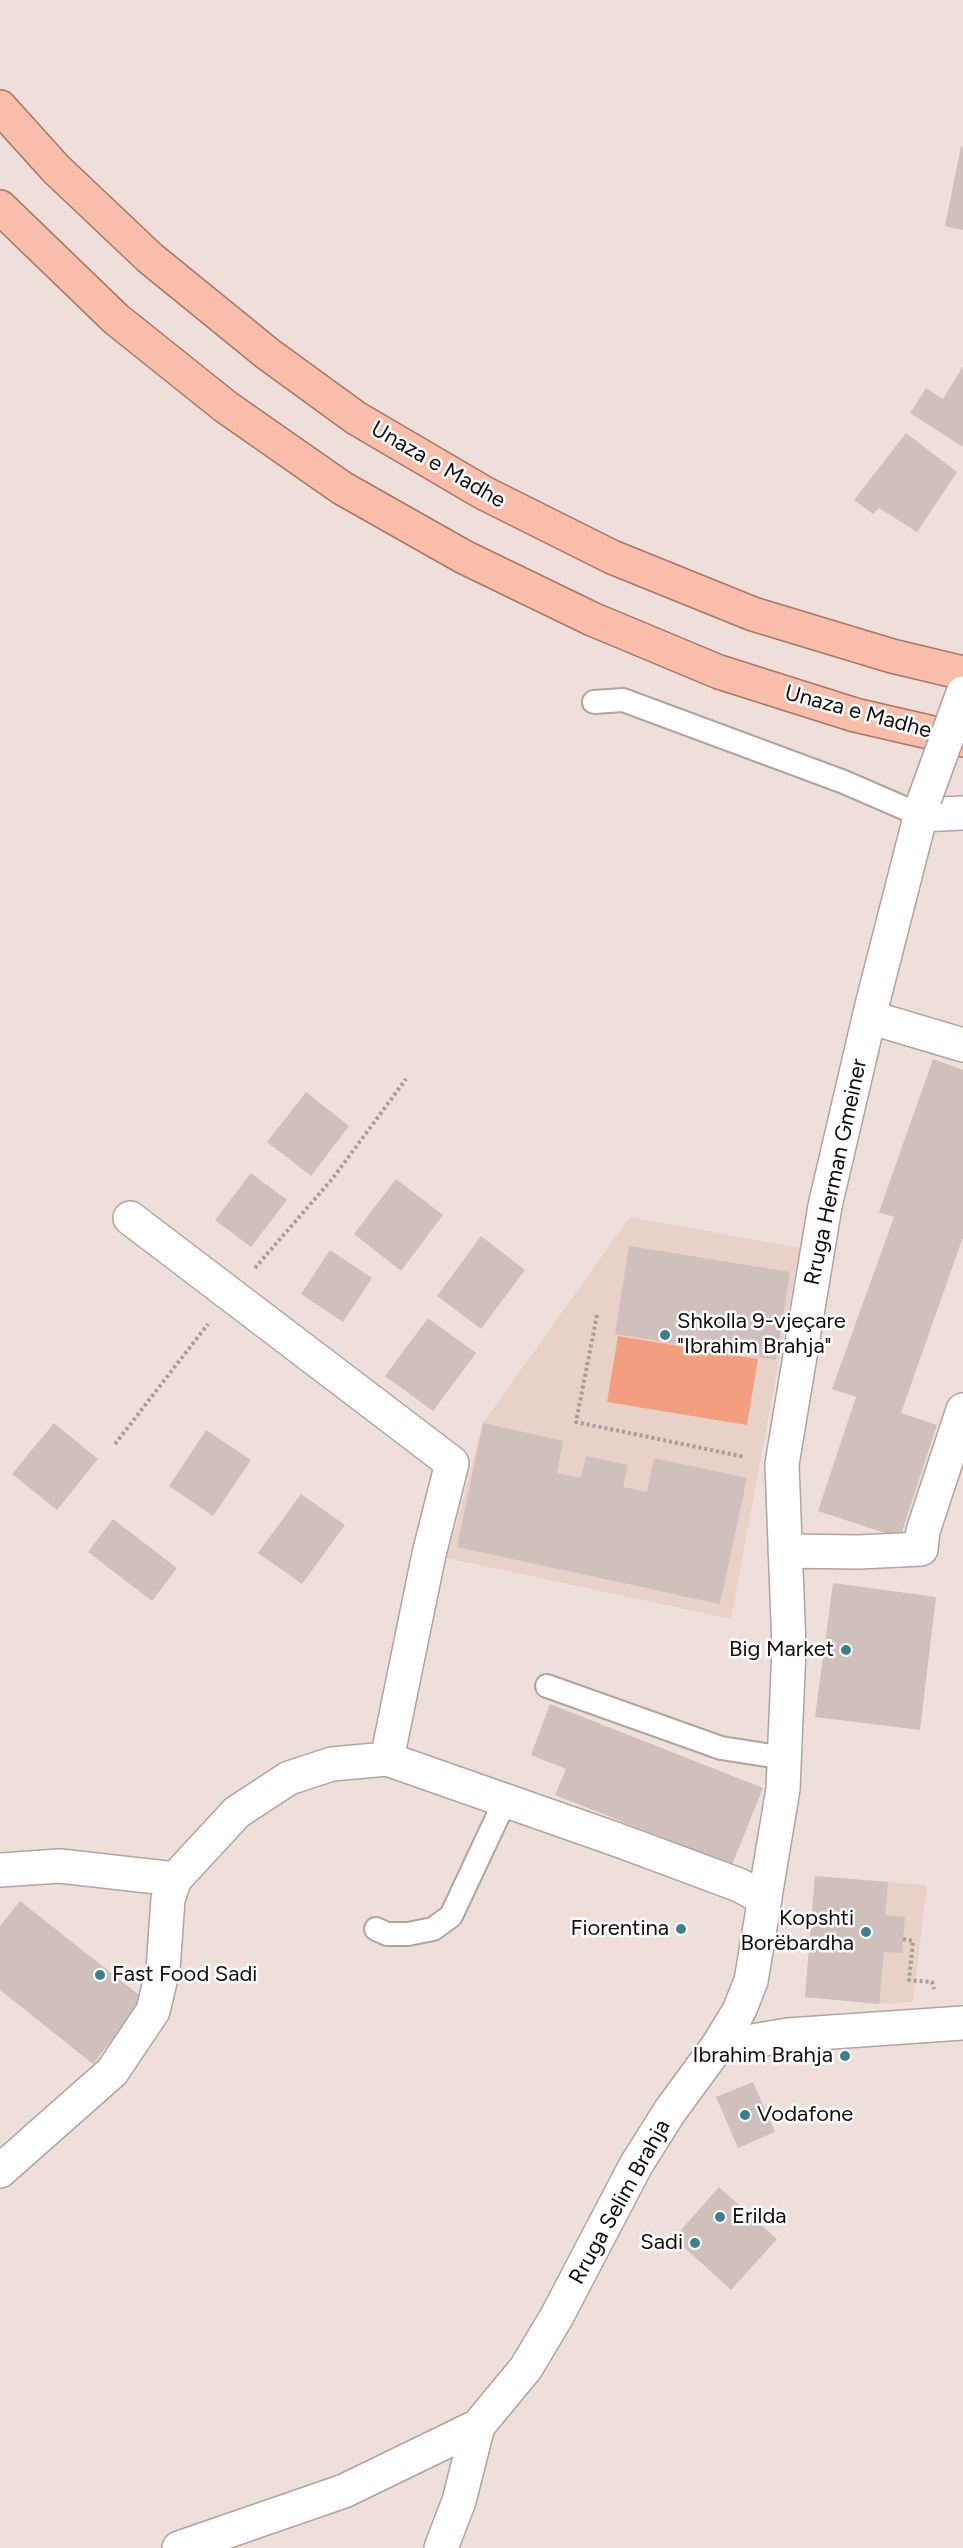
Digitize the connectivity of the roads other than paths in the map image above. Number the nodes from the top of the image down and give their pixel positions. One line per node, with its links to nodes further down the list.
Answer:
1 (0, 108): 3 (highway, Unaza e Madhe)
2 (0, 207): 6 (highway, Unaza e Madhe)
3 (963, 674)
4 (963, 693): 7 (street, Rruga Herman Gmeiner, bridge)
5 (594, 702): 7 (lane)
6 (963, 740)
7 (922, 807): 8 (street); 9 (street, Rruga Herman Gmeiner)
8 (963, 813)
9 (870, 1017): 10 (street); 13 (street, Rruga Herman Gmeiner)
10 (963, 1045)
11 (130, 1218): 16 (street)
12 (963, 1410): 13 (street)
13 (785, 1551): 15 (street, Rruga Herman Gmeiner)
14 (547, 1686): 15 (lane)
15 (785, 1758): 20 (street, Rruga Herman Gmeiner)
16 (387, 1759): 17 (street); 19 (street)
17 (505, 1801): 20 (street); 21 (lane)
18 (0, 1870): 19 (street)
19 (175, 1879): 24 (street)
20 (765, 1899): 23 (street, Rruga Herman Gmeiner)
21 (376, 1929)
22 (963, 2024): 23 (street)
23 (717, 2047): 25 (street, Rruga Selim Brahja)
24 (0, 2171)
25 (478, 2426): 26 (street); 27 (street, Rruga Selim Brahja)
26 (179, 2548)
27 (441, 2548)

